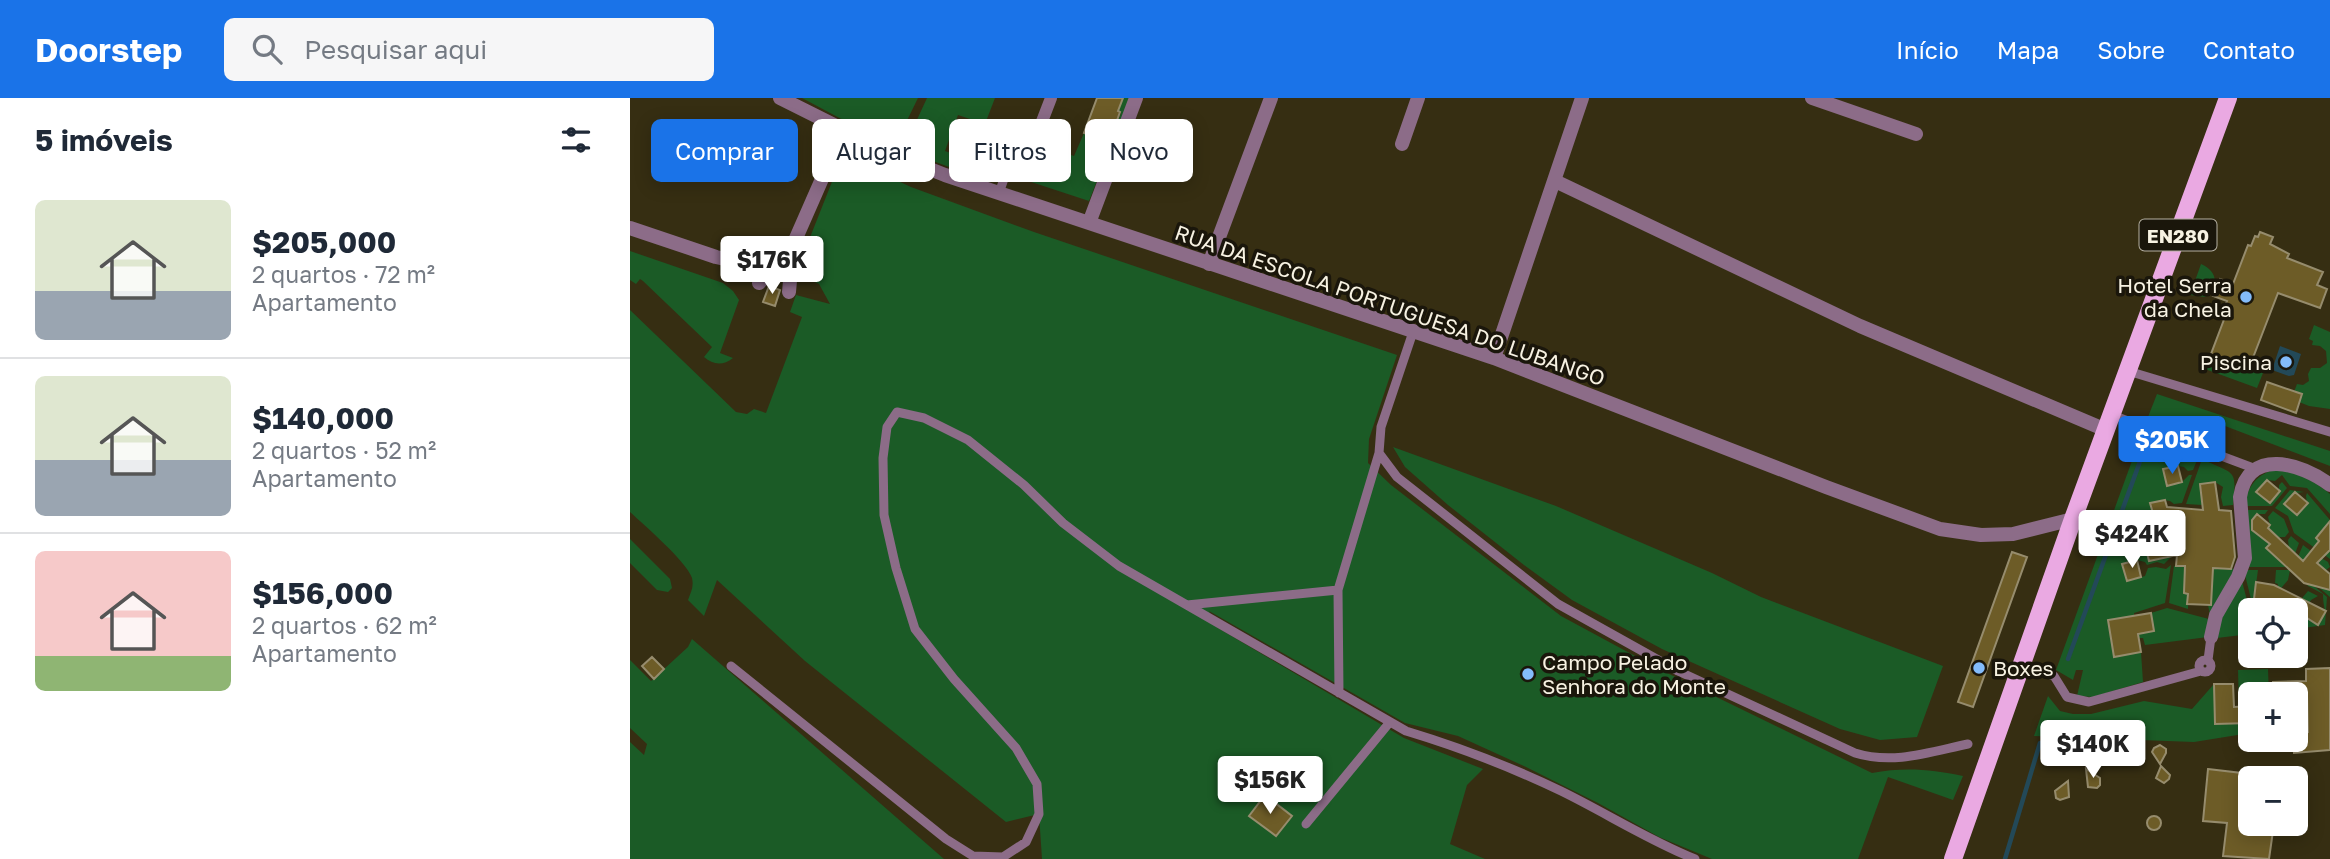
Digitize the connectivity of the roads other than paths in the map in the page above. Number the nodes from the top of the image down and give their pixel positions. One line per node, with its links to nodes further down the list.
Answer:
1 (780, 98): 9 (street, RUA DA ESCOLA PORTUGUESA DO LUBANGO)
2 (1051, 98): 10 (street)
3 (1136, 98): 18 (street)
4 (1271, 98): 21 (street)
5 (1418, 98): 12 (street)
6 (1582, 98): 14 (street)
7 (1812, 98): 11 (street)
8 (2228, 98): 27 (main road, EN280)
9 (820, 119)
10 (1043, 119)
11 (1916, 134)
12 (1402, 144)
13 (935, 170): 17 (street, RUA DA ESCOLA PORTUGUESA DO LUBANGO)
14 (1555, 181): 26 (street); 28 (street)
15 (821, 182): 20 (street)
16 (1003, 182): 17 (lane)
17 (999, 193): 18 (street, RUA DA ESCOLA PORTUGUESA DO LUBANGO)
18 (1089, 223): 21 (street, RUA DA ESCOLA PORTUGUESA DO LUBANGO)
19 (630, 228): 22 (street)
20 (793, 245): 22 (street); 24 (street)
21 (1209, 264): 25 (street, RUA DA ESCOLA PORTUGUESA DO LUBANGO)
22 (769, 270): 23 (street)
23 (759, 283)
24 (789, 292)
25 (1413, 332): 26 (street, RUA DA ESCOLA PORTUGUESA DO LUBANGO); 30 (lane)
26 (1494, 358): 33 (street, RUA DA ESCOLA PORTUGUESA DO LUBANGO)
27 (2128, 371): 28 (main road, EN280); 29 (lane)
28 (2109, 423): 31 (lane); 33 (main road, EN280)
29 (2330, 432)
30 (1380, 453): 34 (lane); 41 (lane)
31 (2256, 469): 32 (street); 36 (street)
32 (2330, 485)
33 (2073, 519): 37 (main road, EN280)
34 (1338, 590): 35 (lane); 39 (lane)
35 (1187, 606): 38 (lane); 39 (lane)
36 (2211, 637): 37 (lane)
37 (2022, 665): 44 (main road, EN280)
38 (731, 666)
39 (1339, 693): 40 (lane)
40 (1390, 722): 42 (lane); 43 (lane)
41 (1968, 744)
42 (1306, 824)
43 (1695, 859)
44 (1953, 859)

